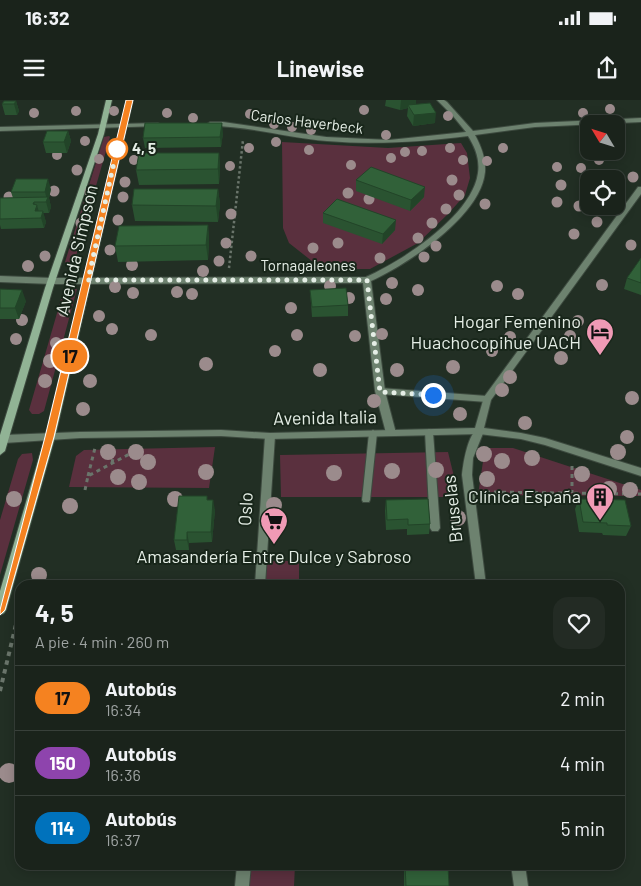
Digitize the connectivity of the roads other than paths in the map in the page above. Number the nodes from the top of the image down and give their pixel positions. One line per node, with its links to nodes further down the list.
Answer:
1 (109, 100): 8 (main road, Avenida Simpson)
2 (130, 100): 7 (main road, Avenida Simpson)
3 (440, 100): 10 (street, Tornagaleones)
4 (641, 120): 10 (street, Carlos Haverbeck)
5 (203, 124): 10 (street, Carlos Haverbeck)
6 (163, 125): 7 (street)
7 (123, 126): 8 (street); 14 (main road, Avenida Simpson)
8 (102, 127): 9 (street); 13 (main road, Avenida Simpson)
9 (0, 128)
10 (470, 133): 15 (street, Tornagaleones)
11 (641, 189): 17 (street)
12 (0, 279): 13 (street, Tornagaleones)
13 (52, 280): 14 (street, Tornagaleones); 24 (main road, Avenida Simpson)
14 (88, 280): 15 (street, Tornagaleones); 23 (main road, Avenida Simpson)
15 (367, 280): 16 (street)
16 (380, 392): 17 (lane); 21 (street)
17 (486, 399): 18 (street, Bruselas)
18 (479, 431): 19 (street, Avenida Italia); 26 (street, Avenida Italia); 30 (street, Bruselas)
19 (429, 432): 21 (street, Avenida Italia); 28 (lane)
20 (374, 433): 21 (street, Avenida Italia); 22 (street, Avenida Italia); 27 (lane)
21 (391, 433)
22 (270, 436): 23 (street, Avenida Italia); 29 (street, Oslo)
23 (50, 437): 24 (street, Avenida Italia); 31 (main road, Avenida Simpson)
24 (2, 439): 25 (main road, Avenida Simpson)
25 (0, 451)
26 (641, 472)
27 (366, 500)
28 (435, 528)
29 (260, 580)
30 (480, 580)
31 (0, 610)
32 (244, 870): 34 (street)
33 (519, 870): 35 (street)
34 (242, 886)
35 (521, 886)

